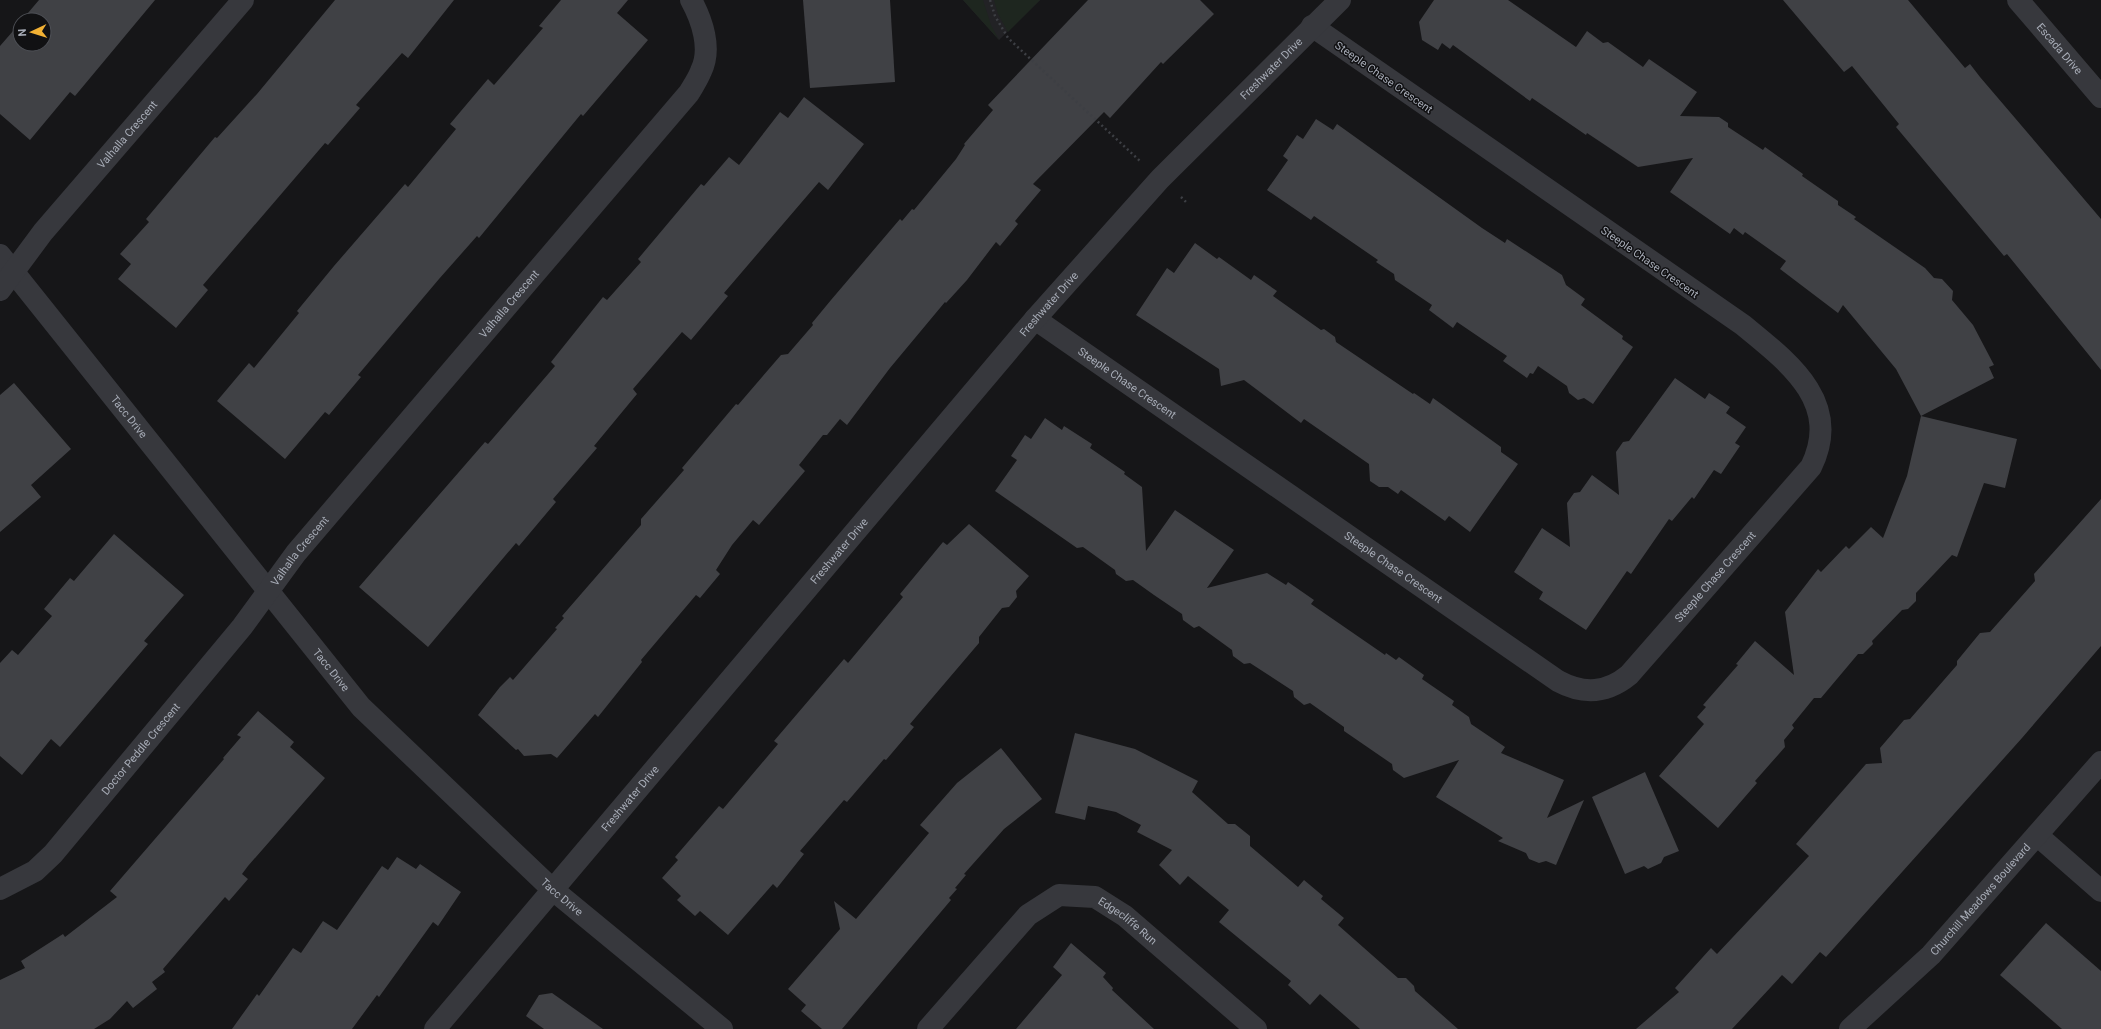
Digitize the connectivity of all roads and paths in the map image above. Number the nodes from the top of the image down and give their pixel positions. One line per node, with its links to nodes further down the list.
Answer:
1 (243, 0): 11 (street, Valhalla Crescent)
2 (691, 0): 14 (street, Valhalla Crescent)
3 (990, 0): 8 (path)
4 (1340, 0): 6 (street, Freshwater Drive)
5 (2018, 0): 7 (street, Escada Drive)
6 (1312, 26): 8 (street, Freshwater Drive); 13 (street, Steeple Chase Crescent)
7 (2101, 97)
8 (1160, 179): 9 (path); 13 (street, Freshwater Drive)
9 (1188, 204)
10 (0, 255): 11 (street, Tacc Drive)
11 (14, 272): 12 (street); 14 (street, Tacc Drive)
12 (0, 290)
13 (1035, 319): 18 (street, Freshwater Drive)
14 (268, 592): 17 (street, Doctor Peddle Crescent); 18 (street, Tacc Drive)
15 (2101, 762): 16 (street, Churchill Meadows Boulevard)
16 (2037, 835): 19 (street); 24 (street, Churchill Meadows Boulevard)
17 (0, 889)
18 (552, 890): 20 (street, Freshwater Drive); 21 (street, Tacc Drive)
19 (2101, 891)
20 (435, 1029)
21 (722, 1029)
22 (928, 1029): 23 (street, Edgecliffe Run)
23 (1256, 1029)
24 (1850, 1029)

